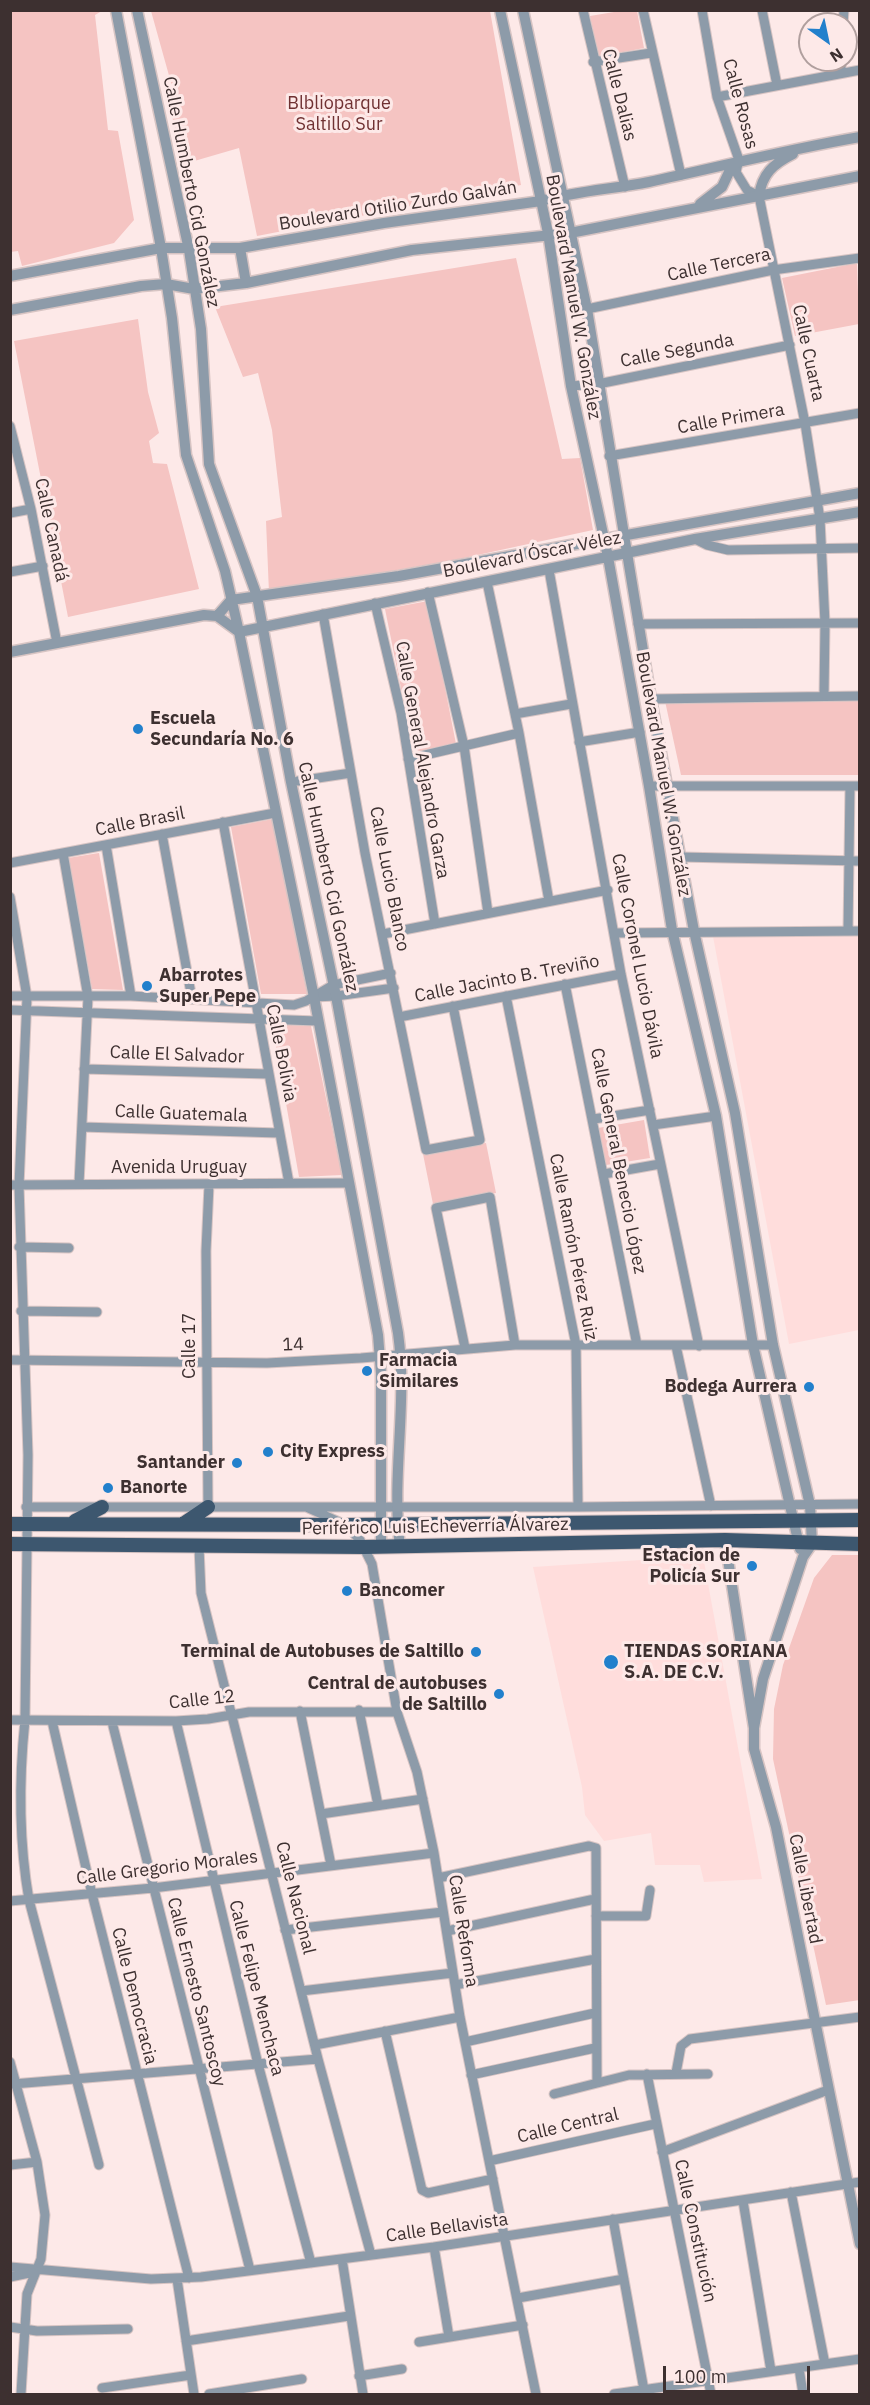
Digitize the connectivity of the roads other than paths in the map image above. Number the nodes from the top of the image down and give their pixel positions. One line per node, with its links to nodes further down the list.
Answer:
1 (116, 10): 29 (street)
2 (137, 10): 31 (street, Calle Humberto Cid González)
3 (500, 10): 25 (street, Boulevard Manuel W. González)
4 (523, 10): 23 (street, Boulevard Manuel W. González)
5 (642, 10): 9 (street)
6 (702, 10): 14 (street, Calle Rosas)
7 (762, 10): 13 (street)
8 (585, 11): 10 (street, Calle Dalias)
9 (651, 53): 10 (street); 20 (street)
10 (593, 62): 22 (street, Calle Dalias)
11 (860, 70): 12 (street)
12 (841, 73): 13 (street)
13 (777, 85): 14 (street)
14 (717, 97): 19 (street, Calle Rosas)
15 (860, 137): 16 (street, Boulevard Otilio Zurdo Galván)
16 (841, 140): 17 (street); 18 (street, Boulevard Otilio Zurdo Galván)
17 (860, 147)
18 (804, 148): 19 (street, Boulevard Otilio Zurdo Galván); 24 (street)
19 (739, 160): 20 (street, Boulevard Otilio Zurdo Galván); 24 (street, Calle Rosas); 26 (street)
20 (681, 175): 22 (street, Boulevard Otilio Zurdo Galván)
21 (860, 176): 24 (street)
22 (625, 187): 23 (street, Boulevard Otilio Zurdo Galván)
23 (562, 195): 25 (street, Boulevard Otilio Zurdo Galván); 27 (street, Boulevard Manuel W. González)
24 (759, 196): 26 (street); 33 (street, Calle Cuarta)
25 (541, 201): 28 (street, Boulevard Manuel W. González); 30 (street, Boulevard Otilio Zurdo Galván)
26 (697, 206): 27 (street)
27 (570, 232): 28 (street); 38 (street, Boulevard Manuel W. González)
28 (548, 233): 35 (street); 42 (street, Boulevard Manuel W. González)
29 (161, 248): 31 (street, Boulevard Otilio Zurdo Galván); 34 (street, Boulevard Otilio Zurdo Galván); 36 (street)
30 (240, 248): 31 (street, Boulevard Otilio Zurdo Galván); 35 (street)
31 (189, 250): 37 (street, Calle Humberto Cid González)
32 (859, 259): 33 (street, Calle Tercera)
33 (773, 270): 38 (street, Calle Tercera); 40 (street, Calle Cuarta)
34 (10, 276)
35 (246, 283): 37 (street)
36 (166, 284): 37 (street); 39 (street); 69 (street)
37 (194, 289): 67 (street, Calle Humberto Cid González)
38 (587, 309): 41 (street, Boulevard Manuel W. González)
39 (10, 310)
40 (790, 345): 41 (street, Calle Segunda); 44 (street, Calle Cuarta)
41 (598, 384): 42 (street, Calle Segunda); 47 (street, Boulevard Manuel W. González)
42 (571, 386): 55 (street, Boulevard Manuel W. González)
43 (860, 413): 44 (street, Calle Primera)
44 (805, 423): 47 (street, Calle Primera); 49 (street, Calle Cuarta)
45 (10, 426): 46 (street, Calle Canadá)
46 (13, 445): 50 (street, Calle Canadá)
47 (609, 456): 54 (street, Boulevard Manuel W. González)
48 (860, 493): 49 (street, Boulevard Óscar Vélez)
49 (818, 501): 53 (street, Calle Cuarta); 54 (street, Boulevard Óscar Vélez)
50 (31, 509): 52 (street); 61 (street, Calle Canadá)
51 (860, 512): 53 (street, Boulevard Óscar Vélez)
52 (10, 513)
53 (820, 519): 56 (street, Boulevard Óscar Vélez); 57 (street, Calle Cuarta)
54 (623, 535): 55 (street, Boulevard Óscar Vélez); 59 (street, Boulevard Manuel W. González)
55 (604, 539): 60 (street, Boulevard Manuel W. González); 64 (street, Boulevard Óscar Vélez)
56 (695, 539): 57 (street); 59 (street, Boulevard Óscar Vélez)
57 (823, 548): 58 (street); 73 (street, Calle Cuarta)
58 (860, 548)
59 (626, 553): 60 (street, Boulevard Óscar Vélez); 75 (street, Boulevard Manuel W. González)
60 (608, 557): 62 (street, Boulevard Óscar Vélez); 85 (street, Boulevard Manuel W. González)
61 (43, 566): 63 (street); 78 (street, Calle Canadá)
62 (549, 570): 65 (street, Boulevard Óscar Vélez); 83 (street, Calle Coronel Lucio Dávila)
63 (10, 572)
64 (399, 576): 67 (street, Boulevard Óscar Vélez); 68 (street)
65 (487, 582): 66 (street, Boulevard Óscar Vélez); 84 (street)
66 (428, 592): 68 (street, Boulevard Óscar Vélez); 88 (street)
67 (257, 596): 69 (street, Boulevard Óscar Vélez); 76 (street, Calle Humberto Cid González)
68 (402, 598): 70 (street, Boulevard Óscar Vélez)
69 (231, 600): 72 (street); 77 (street)
70 (375, 603): 71 (street, Boulevard Óscar Vélez); 89 (street, Calle General Alejandro Garza)
71 (322, 614): 76 (street, Boulevard Óscar Vélez); 90 (street, Calle Lucio Blanco)
72 (217, 616): 77 (street); 78 (street)
73 (825, 623): 74 (street); 75 (street); 80 (street, Calle Cuarta)
74 (860, 623)
75 (638, 624): 82 (street, Boulevard Manuel W. González)
76 (261, 627): 77 (street, Boulevard Óscar Vélez); 117 (street, Calle Humberto Cid González)
77 (239, 632): 95 (street)
78 (57, 643): 79 (street)
79 (10, 652)
80 (824, 696): 81 (street); 82 (street)
81 (860, 696)
82 (651, 699): 93 (street, Boulevard Manuel W. González)
83 (571, 704): 84 (street); 87 (street, Calle Coronel Lucio Dávila)
84 (515, 714): 86 (street)
85 (640, 732): 87 (street); 92 (street, Boulevard Manuel W. González)
86 (519, 733): 88 (street); 105 (street)
87 (579, 742): 103 (street, Calle Coronel Lucio Dávila)
88 (464, 746): 89 (street); 106 (street)
89 (408, 759): 107 (street, Calle General Alejandro Garza)
90 (351, 773): 91 (street); 113 (street, Calle Lucio Blanco)
91 (298, 781)
92 (649, 786): 93 (street); 108 (street, Boulevard Manuel W. González)
93 (669, 786): 94 (street); 100 (street, Boulevard Manuel W. González)
94 (855, 786): 101 (street)
95 (275, 813): 96 (street, Calle Brasil); 125 (street)
96 (223, 822): 97 (street, Calle Brasil); 127 (street, Calle Bolivia)
97 (162, 834): 98 (street, Calle Brasil); 126 (street)
98 (106, 845): 99 (street, Calle Brasil); 120 (street)
99 (63, 853): 102 (street, Calle Brasil); 124 (street)
100 (681, 857): 101 (street); 109 (street, Boulevard Manuel W. González)
101 (854, 861): 110 (street)
102 (10, 863)
103 (608, 890): 105 (street); 112 (street, Calle Coronel Lucio Dávila)
104 (10, 897): 123 (street)
105 (549, 901): 106 (street)
106 (488, 913): 107 (street)
107 (435, 924): 113 (street)
108 (672, 930): 109 (street); 112 (street); 138 (street, Boulevard Manuel W. González)
109 (694, 931): 110 (street); 160 (street, Boulevard Manuel W. González)
110 (848, 931): 111 (street)
111 (860, 931)
112 (615, 933): 115 (street, Calle Coronel Lucio Dávila)
113 (383, 934): 114 (street, Calle Lucio Blanco)
114 (391, 973): 117 (street, Calle Jacinto B. Treviño); 118 (street, Calle Lucio Blanco)
115 (621, 974): 116 (street, Calle Jacinto B. Treviño); 137 (street, Calle Coronel Lucio Dávila)
116 (565, 984): 122 (street, Calle Jacinto B. Treviño); 139 (street, Calle General Benecio López)
117 (333, 985): 121 (street, Calle Humberto Cid González); 125 (street, Calle Jacinto B. Treviño)
118 (394, 988): 121 (street, Calle Jacinto B. Treviño); 133 (street, Calle Lucio Blanco)
119 (10, 996): 123 (street)
120 (131, 996): 124 (street); 126 (street)
121 (336, 996): 125 (street, Calle Jacinto B. Treviño); 150 (street, Calle Humberto Cid González)
122 (506, 996): 128 (street, Calle Jacinto B. Treviño); 156 (street, Calle Ramón Pérez Ruiz)
123 (27, 997): 124 (street); 130 (street)
124 (88, 997): 131 (street)
125 (314, 997): 127 (street); 134 (street)
126 (192, 999): 127 (street)
127 (255, 1003): 132 (street, Calle Bolivia)
128 (453, 1006): 133 (street, Calle Jacinto B. Treviño); 133 (street, Calle Lucio Blanco)
129 (10, 1010): 130 (street)
130 (27, 1011): 131 (street); 148 (street)
131 (88, 1011): 132 (street); 135 (street)
132 (258, 1017): 134 (street); 136 (street, Calle Bolivia)
133 (399, 1017)
134 (317, 1021): 146 (street)
135 (84, 1069): 136 (street, Calle El Salvador); 141 (street)
136 (268, 1074): 142 (street, Calle Bolivia)
137 (650, 1110): 139 (street); 140 (street, Calle Coronel Lucio Dávila)
138 (716, 1116): 140 (street); 159 (street, Boulevard Manuel W. González)
139 (594, 1119): 144 (street, Calle General Benecio López)
140 (652, 1125): 143 (street, Calle Coronel Lucio Dávila)
141 (82, 1127): 142 (street, Calle Guatemala); 147 (street)
142 (279, 1133): 145 (street, Calle Bolivia)
143 (660, 1164): 144 (street); 162 (street, Calle Coronel Lucio Dávila)
144 (604, 1174): 158 (street, Calle General Benecio López)
145 (289, 1183): 146 (street, Avenida Uruguay); 149 (street, Avenida Uruguay)
146 (348, 1183): 151 (street)
147 (79, 1184): 148 (street, Avenida Uruguay); 149 (street, Avenida Uruguay)
148 (15, 1185): 152 (street)
149 (209, 1185): 168 (street, Calle 17)
150 (373, 1192): 151 (street); 164 (street, Calle Humberto Cid González)
151 (351, 1196): 165 (street)
152 (19, 1247): 153 (street); 154 (street)
153 (69, 1248)
154 (21, 1311): 155 (street); 167 (street)
155 (97, 1312)
156 (576, 1344): 157 (street, 14); 158 (street, 14); 179 (street, Calle Ramón Pérez Ruiz)
157 (515, 1345): 163 (street, 14); 163 (street)
158 (637, 1345): 161 (street, 14)
159 (753, 1345): 160 (street, 14); 162 (street, 14); 172 (street, Boulevard Manuel W. González)
160 (773, 1345): 170 (street, Boulevard Manuel W. González)
161 (676, 1346): 162 (street, 14); 171 (street)
162 (699, 1346)
163 (465, 1348): 164 (street, 14)
164 (401, 1353): 165 (street, 14); 178 (street, Calle Humberto Cid González)
165 (380, 1356): 168 (street, 14); 177 (street)
166 (10, 1360): 167 (street, 14)
167 (24, 1360): 168 (street, 14); 173 (street)
168 (207, 1363): 175 (street, Calle 17)
169 (860, 1504): 170 (street)
170 (810, 1505): 172 (street); 182 (street, Boulevard Manuel W. González)
171 (711, 1506): 172 (street); 179 (street)
172 (791, 1506): 181 (street, Boulevard Manuel W. González)
173 (26, 1507): 174 (street); 185 (street)
174 (102, 1507): 175 (street); 183 (main road)
175 (208, 1507): 176 (street); 186 (main road)
176 (306, 1507): 177 (street); 189 (street, Calle Reforma)
177 (382, 1507): 178 (street); 187 (street)
178 (396, 1507): 179 (street); 188 (street, Calle Humberto Cid González)
179 (578, 1507)
180 (860, 1520): 182 (main road, Periférico Luis Echeverría Álvarez)
181 (795, 1521): 182 (main road, Periférico Luis Echeverría Álvarez); 188 (main road, Periférico Luis Echeverría Álvarez); 191 (street, Boulevard Manuel W. González)
182 (812, 1521): 194 (street, Boulevard Manuel W. González)
183 (71, 1522): 185 (main road, Periférico Luis Echeverría Álvarez); 186 (main road, Periférico Luis Echeverría Álvarez)
184 (10, 1524): 185 (main road, Periférico Luis Echeverría Álvarez)
185 (27, 1524): 193 (street)
186 (182, 1524): 189 (main road, Periférico Luis Echeverría Álvarez)
187 (382, 1524): 188 (main road, Periférico Luis Echeverría Álvarez); 189 (main road, Periférico Luis Echeverría Álvarez); 199 (street)
188 (397, 1524): 196 (street, Calle Humberto Cid González)
189 (346, 1525): 198 (street, Calle Reforma)
190 (725, 1540): 191 (main road, Periférico Luis Echeverría Álvarez); 196 (main road, Periférico Luis Echeverría Álvarez); 210 (street, Calle Libertad)
191 (797, 1543): 194 (main road, Periférico Luis Echeverría Álvarez); 200 (street, Boulevard Manuel W. González)
192 (10, 1544): 193 (main road, Periférico Luis Echeverría Álvarez)
193 (28, 1544): 197 (main road, Periférico Luis Echeverría Álvarez); 206 (street)
194 (812, 1544): 195 (main road, Periférico Luis Echeverría Álvarez); 200 (street)
195 (860, 1544)
196 (400, 1546): 199 (main road, Periférico Luis Echeverría Álvarez)
197 (199, 1547): 198 (main road, Periférico Luis Echeverría Álvarez); 204 (street, Calle Nacional)
198 (364, 1547): 199 (main road, Periférico Luis Echeverría Álvarez); 203 (street, Calle Reforma)
199 (381, 1547)
200 (803, 1557): 210 (street)
201 (359, 1710): 202 (street, Calle 12); 203 (street, Calle 12); 212 (street)
202 (300, 1711): 204 (street, Calle 12); 213 (street)
203 (397, 1712): 211 (street, Calle Reforma)
204 (233, 1715): 208 (street, Calle 12); 216 (street, Calle Nacional)
205 (10, 1720): 206 (street, Calle 12)
206 (26, 1720): 207 (street, Calle 12); 223 (street)
207 (52, 1720): 209 (street, Calle 12); 221 (street, Calle Democracia)
208 (176, 1720): 209 (street, Calle 12); 218 (street, Calle Felipe Menchaca)
209 (112, 1722): 219 (street, Calle Ernesto Santoscoy)
210 (754, 1728): 236 (street, Calle Libertad)
211 (423, 1799): 212 (street); 214 (street, Calle Reforma)
212 (378, 1805): 213 (street)
213 (321, 1814): 215 (street)
214 (434, 1853): 215 (street, Calle Gregorio Morales); 217 (street, Calle Reforma)
215 (331, 1865): 216 (street, Calle Gregorio Morales)
216 (271, 1873): 218 (street, Calle Gregorio Morales); 227 (street, Calle Nacional)
217 (438, 1878): 222 (street); 225 (street, Calle Reforma)
218 (212, 1880): 219 (street, Calle Gregorio Morales); 243 (street, Calle Felipe Menchaca)
219 (153, 1888): 221 (street, Calle Gregorio Morales); 244 (street, Calle Ernesto Santoscoy)
220 (650, 1890): 226 (street)
221 (92, 1894): 223 (street, Calle Gregorio Morales); 245 (street, Calle Democracia)
222 (596, 1899): 226 (street); 228 (street)
223 (29, 1900): 224 (street, Calle Gregorio Morales); 250 (street)
224 (10, 1901)
225 (443, 1912): 227 (street); 228 (street, Calle Reforma)
226 (596, 1916): 229 (street)
227 (285, 1930): 232 (street, Calle Nacional)
228 (447, 1931): 230 (street, Calle Reforma)
229 (596, 1959): 231 (street); 233 (street)
230 (453, 1972): 231 (street, Calle Reforma); 232 (street)
231 (455, 1985): 234 (street, Calle Reforma)
232 (301, 1991): 239 (street, Calle Nacional)
233 (595, 2013): 238 (street); 240 (street)
234 (460, 2017): 237 (street); 238 (street, Calle Reforma)
235 (860, 2017): 236 (street)
236 (814, 2022): 246 (street); 253 (street, Calle Libertad)
237 (385, 2031): 239 (street); 261 (street)
238 (465, 2042): 249 (street, Calle Reforma)
239 (315, 2045): 241 (street, Calle Nacional)
240 (595, 2048): 249 (street); 251 (street)
241 (318, 2059): 243 (street); 271 (street, Calle Nacional)
242 (10, 2062): 252 (street)
243 (258, 2064): 244 (street); 273 (street, Calle Felipe Menchaca)
244 (198, 2068): 245 (street); 275 (street, Calle Ernesto Santoscoy)
245 (137, 2073): 250 (street); 278 (street, Calle Democracia)
246 (676, 2073): 247 (street, Calle Central); 248 (street, Calle Central)
247 (647, 2074): 251 (street, Calle Central); 255 (street, Calle Constitución)
248 (708, 2074)
249 (471, 2075): 257 (street, Calle Reforma)
250 (77, 2079): 252 (street); 260 (street)
251 (597, 2083): 254 (street, Calle Central)
252 (14, 2084): 258 (street)
253 (828, 2090): 256 (street); 263 (street, Calle Libertad)
254 (554, 2094)
255 (655, 2124): 256 (street, Calle Constitución); 257 (street, Calle Central)
256 (662, 2152): 266 (street, Calle Constitución)
257 (489, 2161): 261 (street, Calle Reforma)
258 (36, 2162): 259 (street); 276 (street)
259 (10, 2165)
260 (99, 2165)
261 (493, 2179): 268 (street, Calle Reforma)
262 (860, 2182): 263 (street, Calle Bellavista)
263 (847, 2184): 264 (street, Calle Bellavista); 269 (street, Calle Libertad)
264 (791, 2192): 265 (street, Calle Bellavista); 291 (street)
265 (743, 2201): 266 (street, Calle Bellavista); 294 (street)
266 (675, 2210): 267 (street, Calle Bellavista); 298 (street, Calle Constitución)
267 (613, 2219): 268 (street, Calle Bellavista); 280 (street)
268 (505, 2236): 270 (street, Calle Bellavista); 281 (street, Calle Reforma)
269 (860, 2244)
270 (434, 2247): 271 (street, Calle Bellavista); 287 (street)
271 (371, 2255): 272 (street, Calle Bellavista)
272 (342, 2259): 273 (street, Calle Bellavista); 282 (street)
273 (311, 2263): 275 (street, Calle Bellavista)
274 (10, 2267): 276 (street, Calle Bellavista)
275 (250, 2270): 278 (street, Calle Bellavista)
276 (38, 2271): 277 (street, Calle Bellavista); 279 (street, Calle Bellavista); 285 (street)
277 (10, 2277)
278 (189, 2278): 279 (street, Calle Bellavista)
279 (177, 2279): 288 (street)
280 (624, 2279): 281 (street); 300 (street)
281 (518, 2298): 283 (street, Calle Reforma)
282 (349, 2316): 288 (street); 296 (street)
283 (523, 2325): 287 (street); 305 (street, Calle Reforma)
284 (10, 2327): 285 (street)
285 (25, 2329): 286 (street); 301 (street)
286 (128, 2329)
287 (449, 2337): 289 (street)
288 (186, 2341): 295 (street)
289 (419, 2342)
290 (860, 2359): 291 (street)
291 (825, 2364): 292 (street)
292 (799, 2368): 294 (street); 308 (street)
293 (402, 2369): 296 (street)
294 (771, 2371): 298 (street)
295 (191, 2375): 299 (street); 302 (street)
296 (359, 2376): 304 (street)
297 (302, 2379): 303 (street)
298 (709, 2382): 300 (street); 307 (street, Calle Constitución)
299 (102, 2388)
300 (644, 2390): 306 (street)
301 (21, 2394)
302 (194, 2394)
303 (209, 2394)
304 (363, 2394)
305 (536, 2394)
306 (614, 2394)
307 (711, 2394)
308 (803, 2394)

